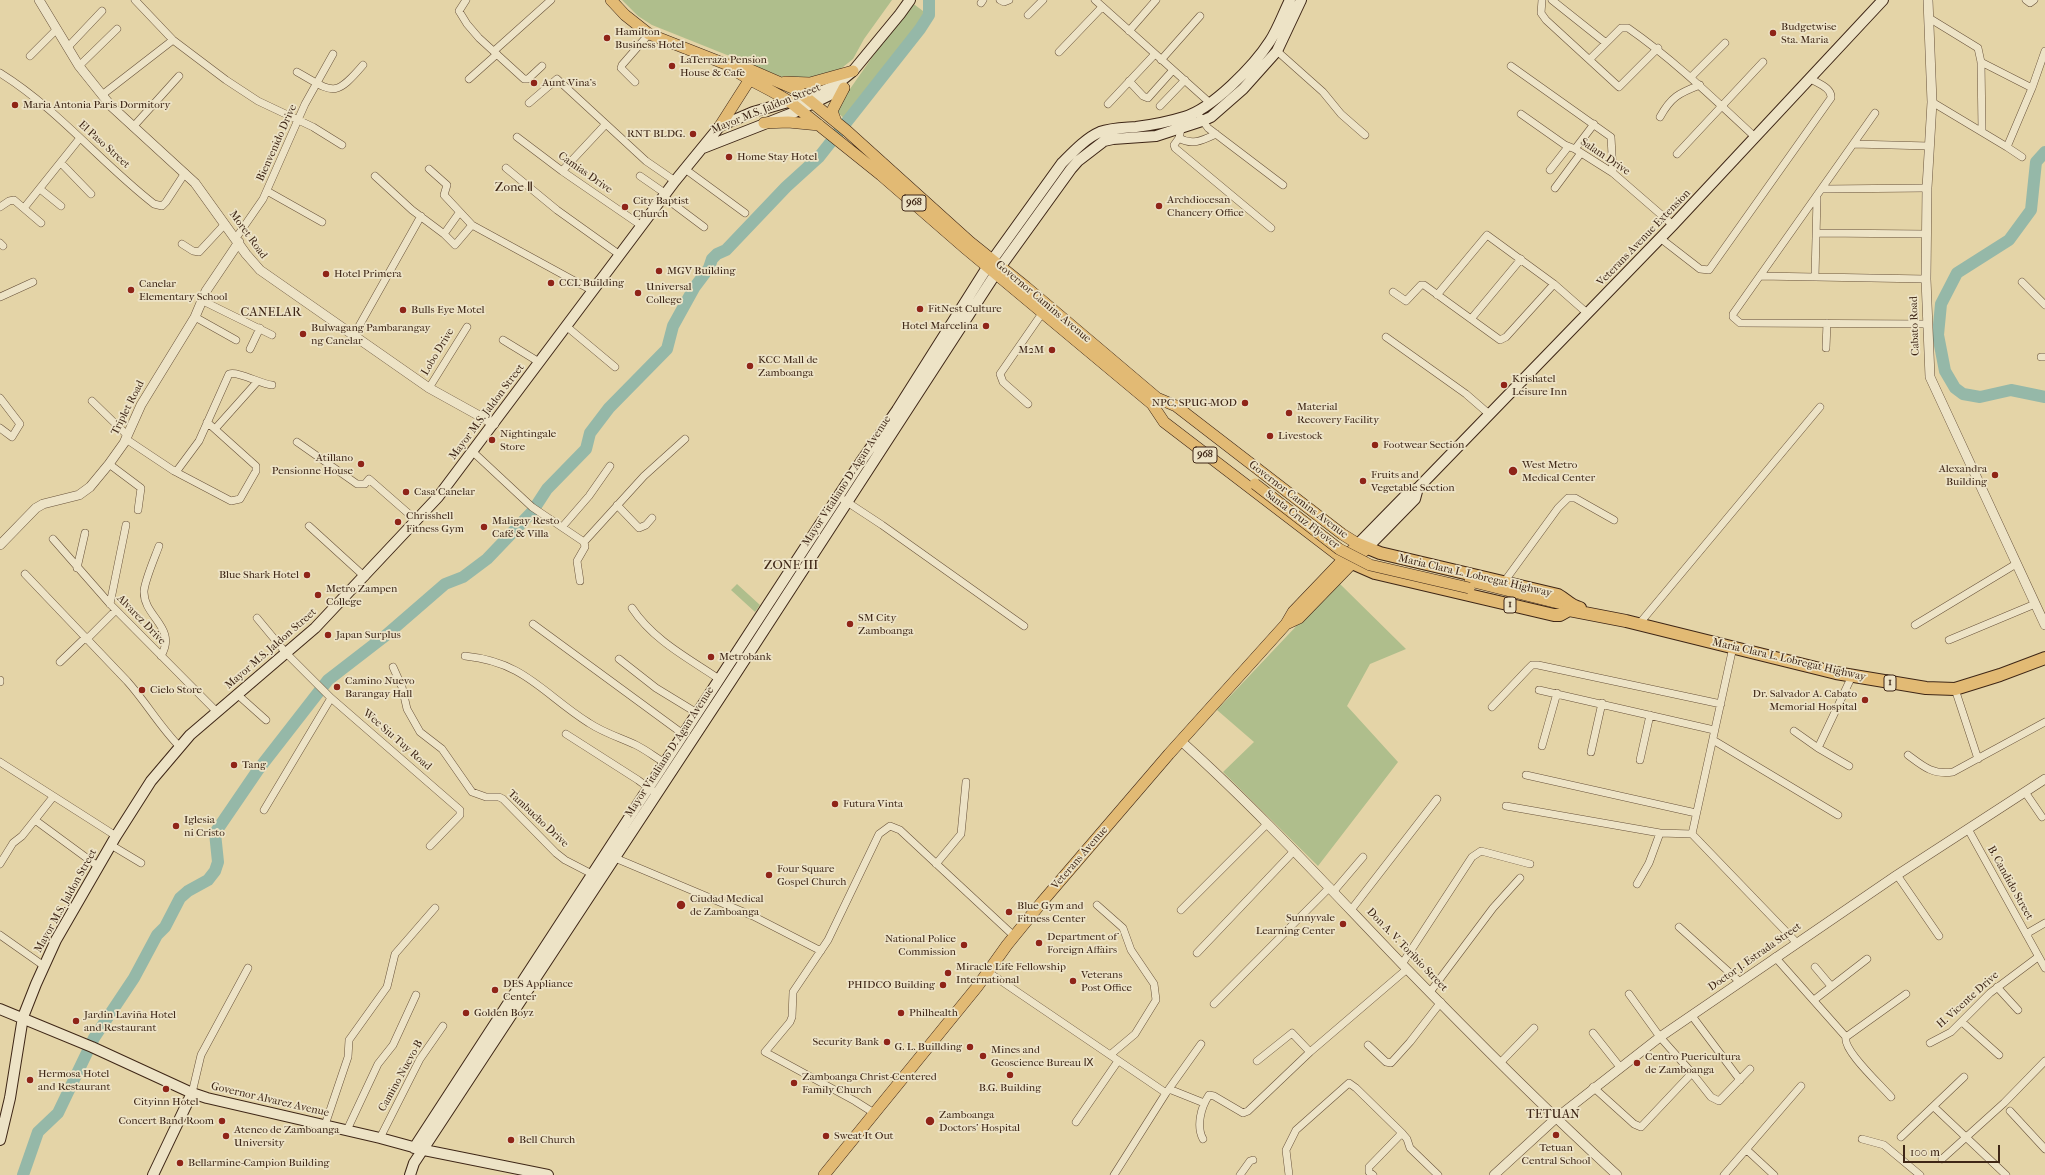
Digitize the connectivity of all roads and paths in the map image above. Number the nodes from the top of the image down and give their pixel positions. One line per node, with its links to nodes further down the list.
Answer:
1 (39, 0): 24 (street, Moret Road)
2 (135, 0): 28 (street)
3 (466, 0): 35 (street)
4 (551, 0): 35 (street)
5 (611, 0): 27 (main road, Governor Camins Avenue / 968)
6 (910, 0): 52 (main road, Mayor M.S. Jaldon Street)
7 (1000, 0): 8 (street)
8 (1009, 0)
9 (1044, 0): 21 (street)
10 (1156, 0): 26 (street)
11 (1290, 0): 39 (main road, Mayor Vitaliano D. Agan Avenue)
12 (1301, 0): 33 (main road, Mayor Vitaliano D. Agan Avenue)
13 (1542, 0): 41 (street)
14 (1552, 0): 30 (street)
15 (1883, 0): 59 (main road, Veterans Avenue Extension)
16 (1928, 0): 23 (street, Cabato Road)
17 (2026, 0): 18 (street)
18 (2034, 0)
19 (1099, 2): 26 (street); 36 (street)
20 (102, 11): 31 (street)
21 (1028, 15)
22 (1200, 16): 42 (street)
23 (1929, 18): 45 (street); 73 (street, Cabato Road)
24 (57, 29): 31 (street, Moret Road); 40 (street)
25 (117, 29): 48 (street)
26 (1129, 31): 38 (street)
27 (649, 34): 47 (main road, Governor Camins Avenue / 968); 63 (street)
28 (173, 40): 69 (street); 84 (street)
29 (1725, 42): 56 (street)
30 (1606, 43): 32 (street); 41 (street)
31 (68, 47): 48 (street, Moret Road)
32 (1658, 48): 41 (street); 56 (street)
33 (1277, 51): 43 (main road, Mayor Vitaliano D. Agan Avenue); 95 (street)
34 (2045, 51): 67 (street)
35 (496, 52): 49 (street); 57 (street)
36 (1059, 52)
37 (333, 54): 64 (street, Bienvenido Drive)
38 (1155, 54): 42 (street); 62 (street)
39 (1260, 54): 43 (main road); 68 (main road, Mayor Vitaliano D. Agan Avenue)
40 (30, 56)
41 (1590, 59)
42 (1161, 60): 51 (street)
43 (1269, 60): 70 (main road, Mayor Vitaliano D. Agan Avenue)
44 (1763, 62): 77 (street)
45 (1981, 62): 67 (street); 92 (street)
46 (363, 65): 64 (street)
47 (728, 65): 58 (main road, Governor Camins Avenue / 968); 61 (main road, Governor Camins Avenue / 968)
48 (79, 66): 69 (street, Moret Road)
49 (542, 66)
50 (1511, 66): 87 (street)
51 (1173, 70): 60 (street); 62 (street)
52 (853, 71): 61 (main road); 66 (main road, Mayor M.S. Jaldon Street); 71 (main road, Mayor M.S. Jaldon Street)
53 (297, 72): 64 (street)
54 (0, 73): 98 (street, El Paso Street)
55 (179, 76): 90 (street)
56 (1691, 77): 65 (street)
57 (469, 79)
58 (750, 79): 72 (main road, Governor Camins Avenue / 968); 89 (main road)
59 (1811, 79): 97 (main road, Veterans Avenue Extension); 145 (street)
60 (1184, 80): 76 (street); 78 (street)
61 (778, 81): 71 (main road, Governor Camins Avenue / 968)
62 (1129, 81): 75 (street)
63 (635, 82)
64 (317, 83): 84 (street, Bienvenido Drive)
65 (1700, 85): 77 (street); 82 (street)
66 (844, 88): 71 (main road, Mayor M.S. Jaldon Street); 86 (main road)
67 (2032, 88): 103 (street)
68 (1224, 91): 70 (main road); 78 (main road, Mayor Vitaliano D. Agan Avenue)
69 (102, 95): 90 (street, Moret Road)
70 (1231, 99): 83 (main road, Mayor Vitaliano D. Agan Avenue)
71 (810, 100): 72 (main road, Mayor M.S. Jaldon Street); 79 (main road, Mayor M.S. Jaldon Street); 86 (main road, Governor Camins Avenue / 968)
72 (790, 102): 79 (main road, Governor Camins Avenue / 968); 89 (main road, Mayor M.S. Jaldon Street)
73 (1932, 102): 92 (street); 102 (street, Cabato Road)
74 (529, 104): 88 (street)
75 (1108, 104)
76 (1160, 106)
77 (1721, 106): 97 (street); 106 (street)
78 (1203, 108): 83 (main road); 150 (main road, Mayor Vitaliano D. Agan Avenue)
79 (800, 110): 85 (main road, Mayor M.S. Jaldon Street); 91 (main road, Governor Camins Avenue / 968)
80 (1521, 114): 101 (street, Salam Drive)
81 (1875, 114): 99 (street)
82 (1660, 117)
83 (1206, 119): 93 (main road, Mayor Vitaliano D. Agan Avenue); 94 (street)
84 (298, 121): 100 (street); 124 (street, Bienvenido Drive)
85 (764, 123): 91 (main road); 104 (main road, Mayor M.S. Jaldon Street)
86 (837, 123): 150 (main road, Governor Camins Avenue / 968)
87 (1594, 124): 105 (street); 115 (street)
88 (605, 125): 113 (street); 118 (street)
89 (720, 126): 104 (main road, Mayor M.S. Jaldon Street)
90 (133, 127): 114 (street, Moret Road)
91 (825, 129): 150 (main road, Governor Camins Avenue / 968)
92 (1982, 130): 103 (street)
93 (1180, 133): 94 (street); 141 (street); 150 (main road, Mayor Vitaliano D. Agan Avenue)
94 (1216, 134): 119 (street)
95 (1365, 135)
96 (517, 137): 113 (street, Camias Drive)
97 (1755, 137): 138 (main road, Veterans Avenue Extension)
98 (80, 138): 108 (street); 114 (street, El Paso Street)
99 (1854, 144): 102 (street); 123 (street)
100 (342, 145)
101 (1568, 146): 105 (street, Salam Drive); 112 (street)
102 (1929, 146): 121 (street, Cabato Road)
103 (2007, 147): 107 (street)
104 (701, 149): 111 (main road, Mayor M.S. Jaldon Street)
105 (1578, 151): 115 (street, Salam Drive); 120 (street)
106 (1677, 154)
107 (2022, 157)
108 (61, 163): 122 (street); 125 (street)
109 (506, 168): 148 (street)
110 (429, 169): 131 (street)
111 (685, 169): 118 (main road, Mayor M.S. Jaldon Street); 132 (street)
112 (1550, 170)
113 (562, 171): 139 (street, Camias Drive)
114 (185, 173): 136 (street, Moret Road)
115 (1613, 173): 138 (street, Salam Drive)
116 (375, 176): 133 (street)
117 (640, 176): 126 (street)
118 (675, 181): 126 (main road, Mayor M.S. Jaldon Street)
119 (1283, 185)
120 (1555, 188)
121 (1927, 188): 123 (street); 144 (street, Cabato Road)
122 (40, 189): 128 (street); 130 (street)
123 (1823, 189): 127 (street)
124 (267, 191): 134 (street); 146 (street, Bienvenido Drive)
125 (91, 194)
126 (665, 195): 139 (main road, Mayor M.S. Jaldon Street); 140 (street)
127 (1817, 197): 142 (street); 151 (street)
128 (61, 206)
129 (0, 207): 130 (street)
130 (24, 208): 135 (street)
131 (459, 213): 137 (street); 143 (street)
132 (745, 213)
133 (421, 216): 143 (street); 173 (street)
134 (322, 222)
135 (41, 223)
136 (225, 224): 146 (street, Moret Road); 147 (street)
137 (472, 225): 143 (street); 157 (street)
138 (1673, 225): 145 (main road, Veterans Avenue Extension)
139 (642, 226): 148 (main road, Mayor M.S. Jaldon Street)
140 (704, 227)
141 (1271, 228)
142 (1818, 233): 144 (street); 152 (street)
143 (444, 234)
144 (1927, 234): 153 (street, Cabato Road)
145 (1660, 238): 164 (main road, Veterans Avenue Extension)
146 (237, 240): 161 (street, Triplet Road); 173 (street, Moret Road)
147 (182, 244)
148 (620, 255): 157 (main road, Mayor M.S. Jaldon Street)
149 (1521, 259): 156 (street); 159 (street); 166 (street)
150 (994, 266): 163 (main road, Governor Camins Avenue / 968); 186 (main road, Governor Camins Avenue / 968); 199 (main road, Mayor Vitaliano D. Agan Avenue); 201 (main road, Mayor Vitaliano D. Agan Avenue)
151 (1760, 276): 152 (street); 167 (street)
152 (1815, 277): 153 (street)
153 (1926, 279): 168 (street, Cabato Road)
154 (33, 282): 160 (street)
155 (2022, 282): 162 (street)
156 (1554, 284): 164 (street); 166 (street)
157 (593, 291): 169 (main road, Mayor M.S. Jaldon Street)
158 (1392, 292): 159 (street)
159 (1437, 295): 166 (street)
160 (0, 297)
161 (201, 300): 165 (street, Triplet Road); 171 (street)
162 (2045, 305)
163 (1043, 312): 186 (main road, Governor Camins Avenue / 968); 187 (street)
164 (1587, 314): 189 (main road, Veterans Avenue Extension)
165 (195, 317): 175 (street); 194 (street, Triplet Road)
166 (1471, 319)
167 (1827, 323): 168 (street); 177 (street)
168 (1926, 324): 227 (street, Cabato Road)
169 (566, 326): 179 (main road, Mayor M.S. Jaldon Street); 180 (street)
170 (466, 327): 183 (street, Lobo Drive)
171 (260, 328): 172 (street); 178 (street)
172 (272, 335)
173 (354, 335): 183 (street, Moret Road)
174 (1386, 337): 189 (street)
175 (236, 340)
176 (503, 340): 179 (street)
177 (1826, 348)
178 (250, 349)
179 (539, 362): 191 (main road, Mayor M.S. Jaldon Street)
180 (615, 367)
181 (257, 382): 182 (street); 190 (street); 193 (street)
182 (272, 385)
183 (429, 388): 191 (street, Moret Road)
184 (0, 398): 192 (street)
185 (92, 401): 194 (street)
186 (1154, 401): 203 (main road, Governor Camins Avenue / 968); 205 (main road, Governor Camins Avenue / 968); 240 (main road, Santa Cruz Flyover, bridge)
187 (1028, 404)
188 (1820, 407): 243 (street)
189 (1490, 414): 223 (main road, Veterans Avenue Extension)
190 (207, 422): 193 (street); 202 (street)
191 (494, 424): 197 (main road, Mayor M.S. Jaldon Street)
192 (0, 428)
193 (215, 429): 202 (street)
194 (126, 437): 198 (street, Triplet Road); 202 (street)
195 (685, 439): 206 (street)
196 (297, 442): 211 (street)
197 (473, 452): 211 (main road, Mayor M.S. Jaldon Street); 215 (street)
198 (109, 464): 208 (street); 221 (street, Triplet Road)
199 (860, 464): 201 (main road); 204 (main road, Mayor Vitaliano D. Agan Avenue)
200 (610, 466): 215 (street)
201 (869, 469): 204 (main road, Mayor Vitaliano D. Agan Avenue)
202 (176, 472)
203 (1277, 484): 205 (main road); 207 (main road, Governor Camins Avenue / 968)
204 (843, 499): 247 (street); 252 (main road, Mayor Vitaliano D. Agan Avenue); 257 (main road, Mayor Vitaliano D. Agan Avenue)
205 (1265, 500): 212 (main road, Governor Camins Avenue / 968)
206 (617, 505): 209 (street); 219 (street)
207 (1305, 506): 212 (main road); 216 (main road, Governor Camins Avenue / 968)
208 (138, 510)
209 (652, 518)
210 (1614, 520): 234 (street)
211 (417, 521): 232 (main road, Mayor M.S. Jaldon Street)
212 (1292, 522): 220 (main road, Governor Camins Avenue / 968)
213 (126, 525): 237 (street)
214 (309, 526): 232 (street)
215 (563, 526): 219 (street)
216 (1333, 527): 220 (main road); 223 (main road, Governor Camins Avenue / 968)
217 (85, 533): 228 (street)
218 (53, 540): 228 (street, Alvarez Drive)
219 (584, 542): 233 (street)
220 (1320, 543): 225 (main road, Governor Camins Avenue / 968)
221 (0, 545)
222 (159, 546): 253 (street)
223 (1362, 546): 224 (highway, Maria Clara L. Lobregat Highway / 1); 225 (main road, Veterans Avenue)
224 (1390, 556): 226 (highway, Maria Clara L. Lobregat Highway / 1); 231 (highway)
225 (1347, 562): 231 (highway, Maria Clara L. Lobregat Highway / 1); 280 (main road, Veterans Avenue)
226 (1423, 563): 229 (highway, Maria Clara L. Lobregat Highway / 1); 235 (highway)
227 (2016, 564): 238 (street, Cabato Road); 245 (street)
228 (77, 568): 237 (street, Alvarez Drive)
229 (1456, 571): 234 (highway, Maria Clara L. Lobregat Highway / 1); 236 (highway)
230 (25, 574): 248 (street)
231 (1385, 576): 235 (highway, Maria Clara L. Lobregat Highway / 1)
232 (365, 577): 251 (main road, Mayor M.S. Jaldon Street)
233 (580, 581)
234 (1504, 582): 240 (highway, Maria Clara L. Lobregat Highway / 1)
235 (1418, 583): 236 (highway, Maria Clara L. Lobregat Highway / 1)
236 (1451, 591): 240 (highway, Maria Clara L. Lobregat Highway / 1)
237 (110, 604): 241 (street, Alvarez Drive)
238 (2035, 604): 246 (street, Cabato Road); 249 (street)
239 (632, 608): 261 (street)
240 (1570, 608): 243 (highway, Maria Clara L. Lobregat Highway)
241 (116, 610): 248 (street); 253 (street, Alvarez Drive)
242 (257, 618): 251 (street, Wee Siu Tuy Road)
243 (1632, 622): 250 (highway, Maria Clara L. Lobregat Highway / 1)
244 (533, 624): 278 (street)
245 (1915, 625)
246 (2045, 625)
247 (1024, 626)
248 (87, 638): 258 (street); 282 (street)
249 (1948, 640)
250 (1733, 647): 260 (highway, Maria Clara L. Lobregat Highway / 1); 268 (street)
251 (286, 653): 265 (main road, Mayor M.S. Jaldon Street); 266 (street, Wee Siu Tuy Road)
252 (736, 655): 257 (main road); 261 (main road, Mayor Vitaliano D. Agan Avenue)
253 (162, 656): 270 (street, Alvarez Drive)
254 (465, 656): 289 (street)
255 (2045, 658): 262 (highway, Maria Clara L. Lobregat Highway / 1)
256 (619, 659): 271 (street)
257 (745, 661): 294 (main road, Mayor Vitaliano D. Agan Avenue)
258 (60, 662)
259 (393, 668): 320 (street, Tambucho Drive)
260 (1852, 676): 262 (highway, Maria Clara L. Lobregat Highway / 1); 283 (street)
261 (719, 679): 271 (main road, Mayor Vitaliano D. Agan Avenue)
262 (1955, 689): 286 (street)
263 (1539, 690): 264 (street)
264 (1556, 693): 267 (street); 281 (street)
265 (238, 695): 270 (main road, Mayor M.S. Jaldon Street); 273 (street)
266 (331, 698): 299 (street); 309 (street, Wee Siu Tuy Road)
267 (1602, 703): 272 (street); 284 (street)
268 (1721, 704): 269 (street); 275 (street)
269 (1492, 707)
270 (217, 712): 282 (main road, Mayor M.S. Jaldon Street)
271 (697, 713): 278 (main road, Mayor Vitaliano D. Agan Avenue)
272 (1650, 715): 275 (street); 287 (street)
273 (266, 720)
274 (2045, 722): 286 (street)
275 (1714, 730): 279 (street)
276 (1794, 731): 283 (street)
277 (566, 734): 294 (street)
278 (683, 734): 289 (main road, Mayor Vitaliano D. Agan Avenue)
279 (1713, 740): 300 (street); 301 (street)
280 (1181, 741): 304 (street, Don A. V. Toribio Street); 331 (main road, Veterans Avenue)
281 (1542, 746)
282 (180, 747): 308 (main road, Mayor M.S. Jaldon Street)
283 (1818, 748): 290 (street)
284 (1591, 752)
285 (1908, 755): 286 (street)
286 (1978, 759)
287 (1640, 760)
288 (0, 762): 296 (street)
289 (665, 763): 294 (main road, Mayor Vitaliano D. Agan Avenue)
290 (1849, 766)
291 (1526, 775): 300 (street)
292 (2045, 779): 295 (street, Doctor J. Estrada Street)
293 (966, 782): 315 (street)
294 (653, 790): 312 (main road, Mayor Vitaliano D. Agan Avenue); 320 (main road, Mayor Vitaliano D. Agan Avenue)
295 (2025, 792): 302 (street); 305 (street, Doctor J. Estrada Street)
296 (52, 797): 303 (street); 308 (street)
297 (1437, 799): 326 (street)
298 (1506, 806): 306 (street)
299 (264, 810)
300 (1696, 813): 307 (street)
301 (1838, 815)
302 (2042, 817)
303 (35, 820): 314 (street); 317 (street)
304 (1267, 824): 310 (street, Don A. V. Toribio Street); 325 (street)
305 (1968, 829): 318 (street, Doctor J. Estrada Street); 330 (street, B. Candido Street)
306 (1660, 833): 307 (street); 321 (street)
307 (1692, 834): 333 (street)
308 (113, 841): 313 (street); 317 (main road, Mayor M.S. Jaldon Street)
309 (430, 846)
310 (1294, 851): 322 (street, Don A. V. Toribio Street); 335 (street)
311 (1363, 857): 322 (street)
312 (615, 858): 320 (main road, Mayor Vitaliano D. Agan Avenue); 334 (street)
313 (142, 863)
314 (0, 864)
315 (936, 864): 331 (street); 334 (street)
316 (1530, 864): 340 (street)
317 (99, 866): 339 (main road, Mayor M.S. Jaldon Street)
318 (1897, 875): 332 (street); 333 (street, Doctor J. Estrada Street)
319 (1520, 878): 348 (street)
320 (593, 879): 400 (main road, Mayor Vitaliano D. Agan Avenue)
321 (1637, 884)
322 (1332, 889): 326 (street, Don A. V. Toribio Street); 354 (street)
323 (1097, 905): 369 (street)
324 (435, 908): 391 (street)
325 (1181, 910)
326 (1351, 910): 340 (street, Don A. V. Toribio Street)
327 (2045, 923): 330 (street)
328 (1679, 927): 345 (street)
329 (0, 934): 339 (street)
330 (2026, 934): 336 (street, B. Candido Street)
331 (1014, 936): 344 (main road, Veterans Avenue)
332 (1939, 936)
333 (1796, 942): 337 (street, Doctor J. Estrada Street)
334 (821, 951): 388 (street)
335 (1197, 953)
336 (2038, 957): 343 (street, B. Candido Street); 347 (street, H. Vicente Drive)
337 (1775, 958): 345 (street, Doctor J. Estrada Street); 352 (street)
338 (1867, 959): 346 (street)
339 (44, 966): 358 (main road, Mayor M.S. Jaldon Street)
340 (1405, 966): 348 (street, Don A. V. Toribio Street); 368 (street)
341 (1815, 967): 346 (street)
342 (248, 968): 383 (street)
343 (2045, 968)
344 (988, 972): 369 (street); 388 (main road, Veterans Avenue)
345 (1740, 982): 357 (street, Doctor J. Estrada Street)
346 (1831, 986): 352 (street)
347 (1997, 987): 356 (street); 359 (street, H. Vicente Drive)
348 (1430, 992): 353 (street, Don A. V. Toribio Street)
349 (1630, 994): 363 (street)
350 (1906, 994): 364 (street)
351 (416, 995): 392 (street)
352 (1814, 1000): 364 (street)
353 (1441, 1002): 367 (street); 374 (street, Don A. V. Toribio Street)
354 (1214, 1004)
355 (0, 1009): 358 (main road, Governor Alvarez Avenue)
356 (2018, 1010)
357 (1692, 1016): 363 (street, Doctor J. Estrada Street); 379 (street)
358 (23, 1017): 383 (main road, Governor Alvarez Avenue); 399 (main road, Mayor M.S. Jaldon Street)
359 (1962, 1022): 365 (street, H. Vicente Drive); 370 (street)
360 (444, 1026): 396 (street, Camino Nuevo-B)
361 (1534, 1028): 374 (street)
362 (1593, 1033): 375 (street)
363 (1660, 1036): 375 (street, Doctor J. Estrada Street); 377 (street)
364 (1846, 1037): 384 (street)
365 (1930, 1043)
366 (1201, 1044): 382 (street)
367 (1368, 1045)
368 (1310, 1052): 372 (street); 385 (street)
369 (1110, 1055): 371 (street)
370 (1999, 1055)
371 (1118, 1061): 382 (street); 390 (street)
372 (1257, 1061)
373 (2045, 1061): 395 (street)
374 (1500, 1063): 389 (street, Don A. V. Toribio Street)
375 (1620, 1067): 381 (street, Doctor J. Estrada Street)
376 (1750, 1069): 379 (street)
377 (1692, 1073): 379 (street); 381 (street)
378 (1964, 1077): 386 (street)
379 (1740, 1080)
380 (1801, 1086): 402 (street)
381 (1593, 1087): 389 (street, Doctor J. Estrada Street)
382 (1168, 1091): 385 (street); 409 (street)
383 (192, 1093): 391 (main road, Governor Alvarez Avenue); 405 (main road)
384 (1892, 1097)
385 (1204, 1103): 397 (street)
386 (1934, 1107): 394 (street); 395 (street)
387 (2010, 1111): 401 (street)
388 (874, 1113): 408 (main road, Veterans Avenue)
389 (1555, 1119): 414 (street, Doctor J. Estrada Street); 415 (street, Don A. V. Toribio Street)
390 (1076, 1122)
391 (325, 1125): 392 (main road, Governor Alvarez Avenue)
392 (347, 1130): 396 (main road, Governor Alvarez Avenue)
393 (1402, 1134): 411 (street); 412 (street); 413 (street)
394 (1901, 1137)
395 (1966, 1137): 403 (street); 419 (street)
396 (380, 1138): 400 (main road, Governor Alvarez Avenue)
397 (1203, 1139)
398 (1862, 1139): 418 (street)
399 (0, 1140)
400 (419, 1149): 406 (main road, Mayor Vitaliano D. Agan Avenue); 407 (main road, Governor Alvarez Avenue)
401 (2045, 1149)
402 (1747, 1150): 416 (street); 417 (street)
403 (1942, 1159)
404 (1253, 1160): 410 (street)
405 (153, 1175)
406 (410, 1175)
407 (548, 1175)
408 (824, 1175)
409 (1114, 1175)
410 (1240, 1175)
411 (1289, 1175)
412 (1373, 1175)
413 (1438, 1175)
414 (1494, 1175)
415 (1617, 1175)
416 (1724, 1175)
417 (1773, 1175)
418 (1920, 1175)
419 (2006, 1175)

